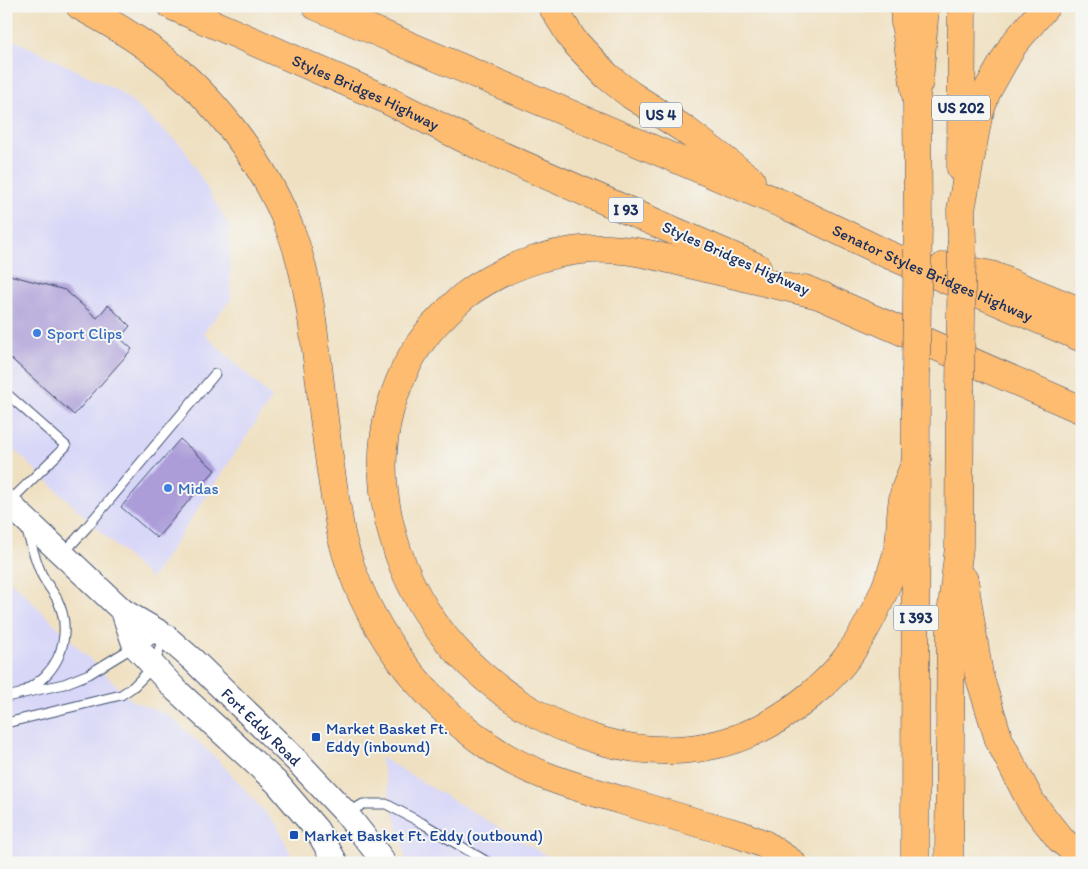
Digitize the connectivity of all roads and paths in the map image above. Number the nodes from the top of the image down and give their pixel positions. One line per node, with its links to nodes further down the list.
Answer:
1 (80, 6): 35 (main road)
2 (172, 6): 13 (main road, Styles Bridges Highway / I 93)
3 (316, 6): 10 (main road)
4 (552, 6): 10 (main road, US 4)
5 (904, 6): 9 (main road)
6 (925, 6): 9 (main road, US 202)
7 (962, 6): 11 (main road, US 202)
8 (1046, 6): 11 (main road)
9 (918, 102): 19 (main road, I 393, bridge)
10 (787, 206): 12 (main road, Senator Styles Bridges Highway)
11 (961, 210): 21 (main road, I 393, bridge)
12 (894, 256): 14 (main road); 15 (main road, Senator Styles Bridges Highway)
13 (823, 296): 18 (main road, Styles Bridges Highway / I 93); 19 (main road)
14 (1082, 312)
15 (1082, 338)
16 (215, 374): 22 (lane)
17 (6, 393): 20 (lane)
18 (1082, 410)
19 (917, 460): 36 (main road, I 393)
20 (12, 507): 22 (street, Fort Eddy Road); 27 (lane)
21 (959, 547): 31 (main road); 37 (main road, I 393)
22 (62, 554): 23 (street, Fort Eddy Road)
23 (123, 611): 24 (street, Fort Eddy Road); 25 (street, Fort Eddy Road)
24 (164, 635): 25 (lane); 26 (lane); 30 (street, Fort Eddy Road)
25 (135, 646): 26 (street, Fort Eddy Road); 27 (lane)
26 (154, 666): 29 (lane); 32 (street, Fort Eddy Road)
27 (20, 694): 28 (lane)
28 (6, 697)
29 (6, 723)
30 (347, 814): 33 (street, Fort Eddy Road); 34 (lane)
31 (1082, 857)
32 (332, 862)
33 (382, 863)
34 (489, 863)
35 (792, 863)
36 (915, 863)
37 (949, 863)

